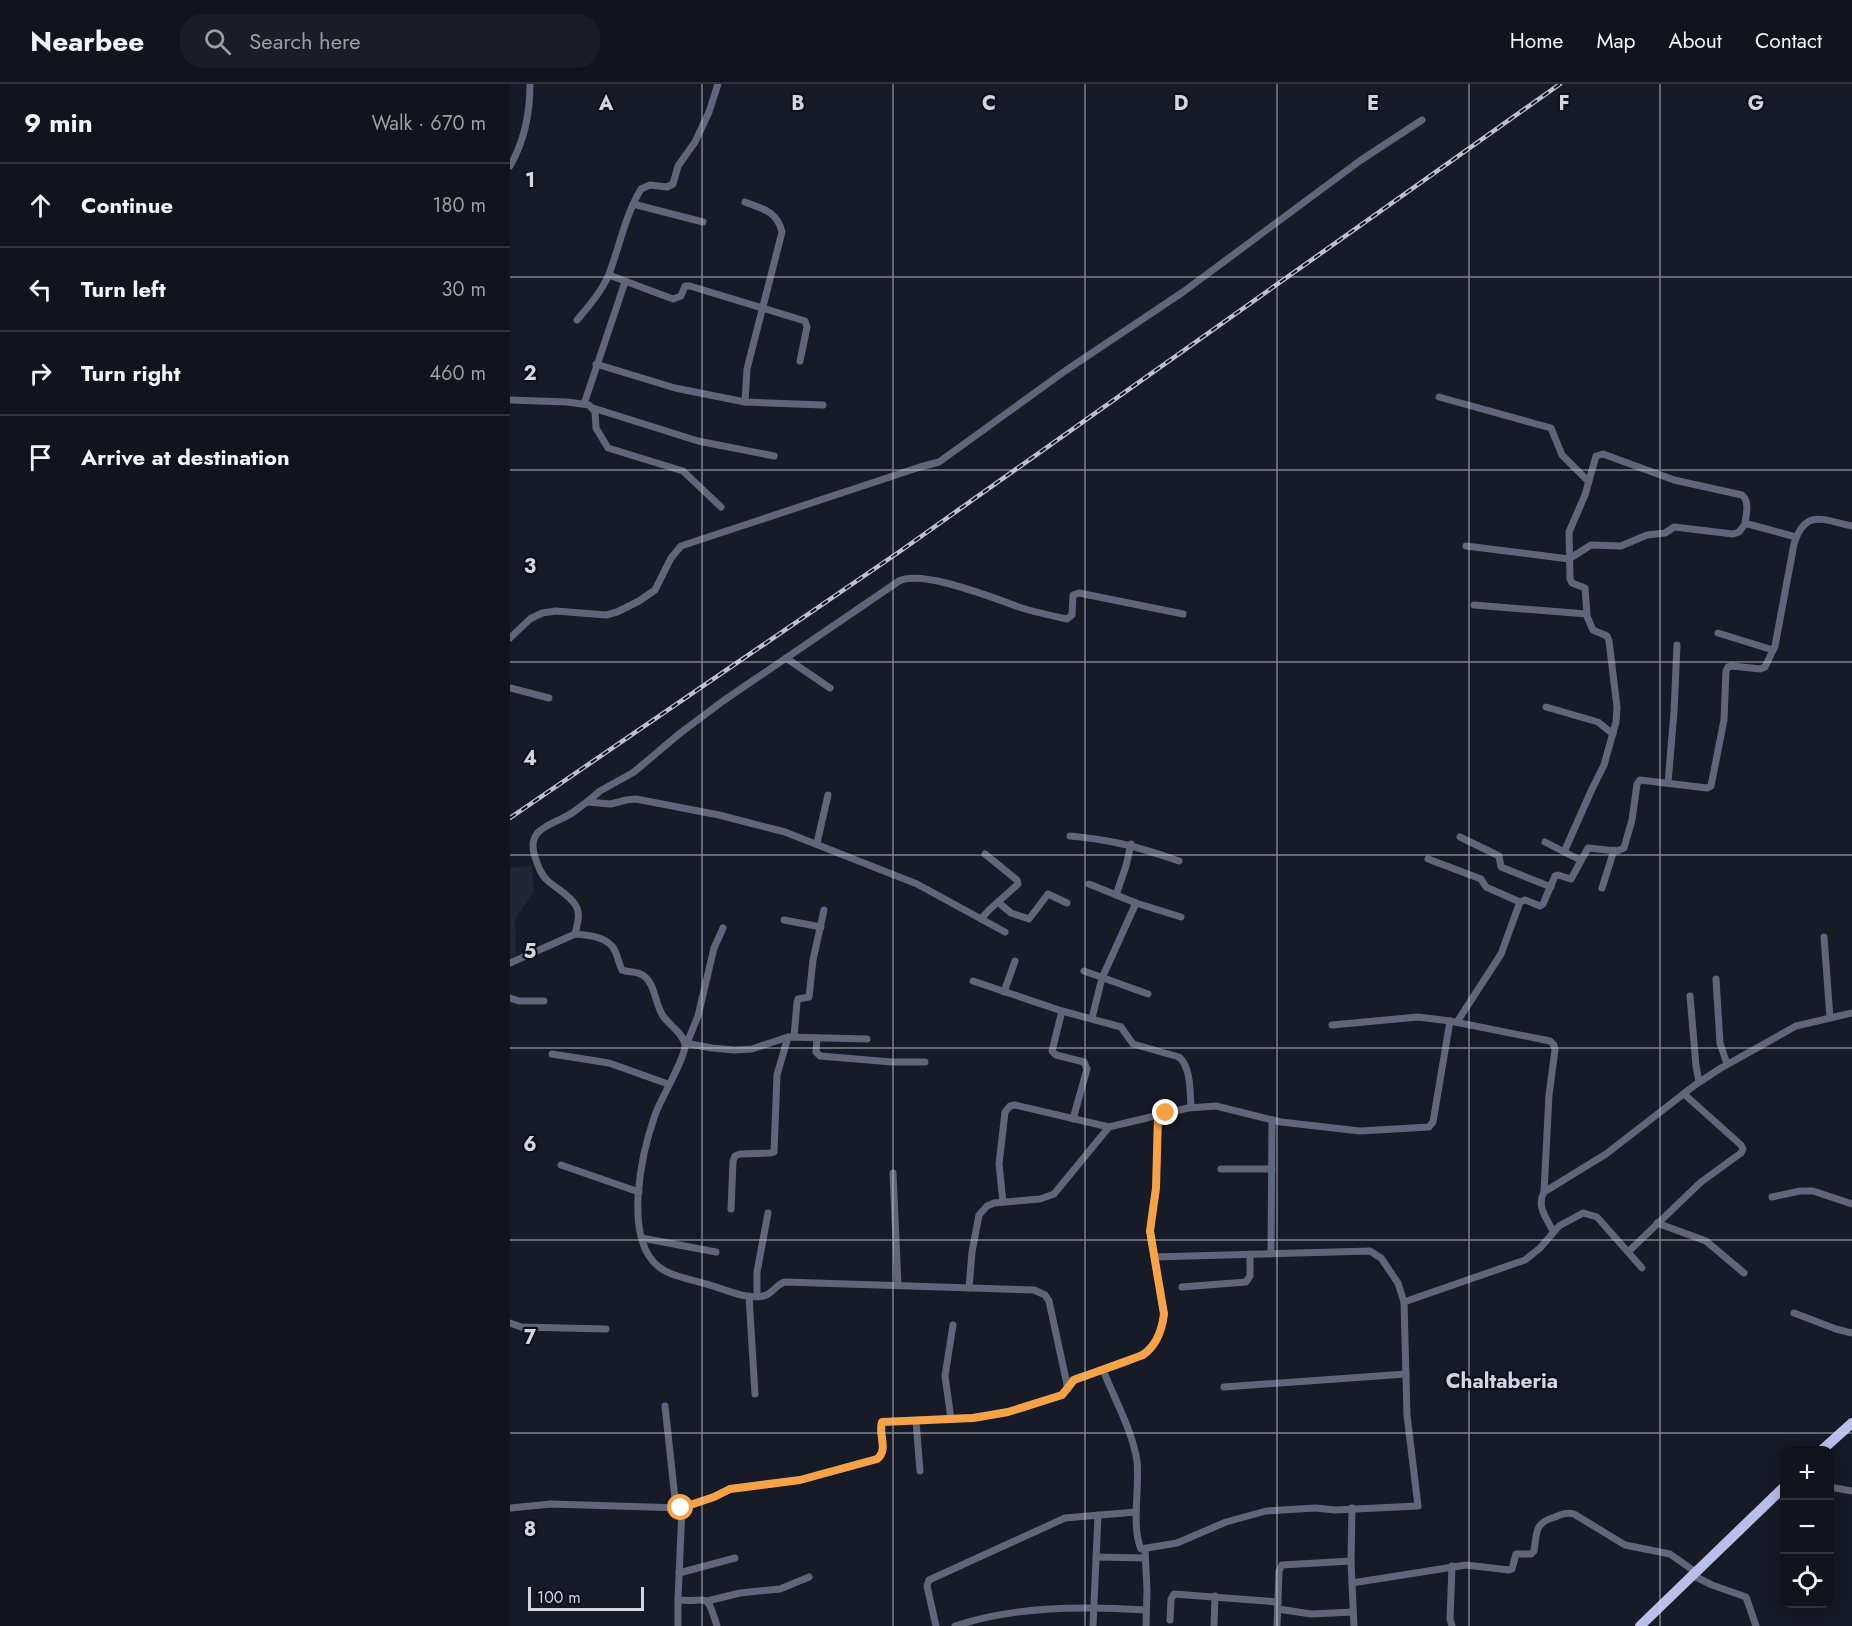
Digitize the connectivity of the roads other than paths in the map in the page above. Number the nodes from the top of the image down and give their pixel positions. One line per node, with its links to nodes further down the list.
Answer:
1 (530, 84): 4 (street)
2 (718, 84): 6 (street)
3 (1422, 120): 32 (street)
4 (510, 166)
5 (745, 202): 10 (street)
6 (633, 204): 7 (street); 8 (street)
7 (703, 222)
8 (609, 275): 9 (street); 11 (street)
9 (626, 282): 10 (street); 13 (street)
10 (763, 308): 12 (street); 16 (street)
11 (577, 320)
12 (800, 361)
13 (596, 364): 16 (street); 17 (street)
14 (1439, 397): 21 (street)
15 (510, 400): 17 (street)
16 (745, 402): 18 (street)
17 (584, 404): 19 (street)
18 (823, 405)
19 (593, 408): 20 (street); 22 (street)
20 (774, 456)
21 (1588, 482): 23 (street); 27 (street)
22 (721, 507)
23 (1745, 524): 25 (street); 27 (street)
24 (1852, 526): 25 (street)
25 (1796, 537): 34 (street)
26 (1466, 546): 27 (street)
27 (1569, 559): 30 (street)
28 (1474, 605): 30 (street)
29 (1183, 614): 35 (street)
30 (1586, 614): 40 (street)
31 (1718, 633): 34 (street)
32 (510, 638)
33 (1677, 645): 41 (street)
34 (1773, 650): 41 (street)
35 (786, 658): 37 (street); 43 (street)
36 (510, 688): 38 (street)
37 (830, 688)
38 (549, 698)
39 (1546, 707): 40 (street)
40 (1613, 734): 50 (street)
41 (1668, 783): 49 (street)
42 (828, 795): 47 (street)
43 (587, 802): 47 (street); 70 (street)
44 (1071, 836): 48 (street)
45 (1460, 837): 56 (street)
46 (1545, 842): 50 (street)
47 (817, 843): 65 (street)
48 (1131, 844): 54 (street); 58 (street)
49 (1614, 850): 53 (street); 57 (street)
50 (1564, 852): 53 (street)
51 (985, 854): 59 (street)
52 (1428, 859): 60 (street)
53 (1580, 860): 56 (street)
54 (1179, 861)
55 (1089, 884): 58 (street)
56 (1551, 886): 60 (street)
57 (1602, 888)
58 (1116, 895): 62 (street)
59 (998, 902): 61 (street); 65 (street)
60 (1520, 902): 87 (street)
61 (1067, 903)
62 (1136, 903): 64 (street); 75 (street)
63 (824, 910): 67 (street)
64 (1181, 917)
65 (981, 919): 69 (street)
66 (784, 920): 67 (street)
67 (820, 927): 89 (street)
68 (723, 928): 92 (street)
69 (1005, 932)
70 (575, 934): 73 (street); 92 (street)
71 (1824, 937): 86 (street)
72 (1015, 961): 78 (street)
73 (510, 963)
74 (1084, 971): 75 (street)
75 (1102, 978): 79 (street); 85 (street)
76 (1716, 979): 95 (street)
77 (973, 981): 78 (street)
78 (1004, 992): 83 (street)
79 (1148, 994)
80 (1690, 996): 96 (street)
81 (510, 998): 82 (street)
82 (544, 1001)
83 (1062, 1011): 85 (street); 101 (street)
84 (1852, 1013): 86 (street)
85 (1092, 1018): 99 (street)
86 (1830, 1018): 95 (street)
87 (1453, 1022): 88 (street); 102 (street); 109 (street)
88 (1332, 1025)
89 (791, 1037): 90 (street); 92 (street); 113 (street)
90 (817, 1038): 91 (street); 94 (street)
91 (867, 1039)
92 (686, 1043): 97 (street)
93 (552, 1054): 97 (street)
94 (925, 1062)
95 (1727, 1064): 96 (street)
96 (1699, 1082): 98 (street)
97 (668, 1084): 108 (street)
98 (1684, 1094): 109 (street); 115 (street)
99 (1191, 1107): 100 (street); 102 (street)
100 (1158, 1116): 103 (street); 122 (street)
101 (1073, 1119): 103 (street); 111 (street)
102 (1272, 1120): 106 (street)
103 (1109, 1127): 111 (street)
104 (561, 1165): 108 (street)
105 (1221, 1169): 106 (street)
106 (1272, 1169): 121 (street)
107 (893, 1173): 125 (street)
108 (639, 1192): 117 (street)
109 (1544, 1192): 116 (street)
110 (1772, 1197): 112 (street)
111 (1003, 1202): 127 (street)
112 (1852, 1203)
113 (731, 1209)
114 (768, 1213): 128 (street)
115 (1657, 1223): 119 (street); 124 (street)
116 (1553, 1232): 119 (street); 129 (street)
117 (642, 1238): 118 (street); 128 (street)
118 (716, 1252)
119 (1628, 1252): 123 (street)
120 (1250, 1254): 121 (street); 122 (street); 126 (street)
121 (1271, 1254): 129 (street)
122 (1154, 1257): 135 (street)
123 (1642, 1268)
124 (1744, 1273)
125 (898, 1286): 127 (street); 128 (street)
126 (1182, 1287)
127 (969, 1288): 138 (street)
128 (753, 1296): 139 (street)
129 (1404, 1302): 136 (street)
130 (1794, 1313): 134 (street)
131 (510, 1323): 133 (street)
132 (953, 1325): 141 (street)
133 (606, 1329)
134 (1852, 1333)
135 (1103, 1370): 138 (street); 152 (street)
136 (1406, 1374): 137 (street); 151 (street)
137 (1224, 1387)
138 (1068, 1389): 141 (street)
139 (755, 1394)
140 (665, 1406): 150 (street)
141 (951, 1419): 142 (street)
142 (916, 1420): 145 (street); 150 (street)
143 (1852, 1423): 144 (highway)
144 (1826, 1446)
145 (920, 1471)
146 (1834, 1488): 147 (street)
147 (1852, 1491)
148 (1780, 1492): 161 (highway)
149 (510, 1508): 150 (street)
150 (679, 1508): 160 (street)
151 (1352, 1508): 154 (street); 158 (street)
152 (1136, 1512): 153 (street); 154 (street)
153 (1098, 1515): 155 (street); 174 (street)
154 (1145, 1549): 157 (street)
155 (1096, 1557): 157 (street); 168 (street)
156 (735, 1558): 160 (street)
157 (1145, 1558): 169 (street)
158 (1351, 1561): 163 (street); 167 (street)
159 (1452, 1566): 161 (street); 163 (street); 181 (street)
160 (679, 1573): 165 (street)
161 (1695, 1574): 182 (highway); 183 (street)
162 (809, 1577): 166 (street)
163 (1352, 1583): 170 (street)
164 (1215, 1596): 167 (street); 171 (street); 178 (street)
165 (678, 1600): 166 (street); 172 (street)
166 (707, 1601): 173 (street)
167 (1278, 1606): 170 (street); 179 (street)
168 (1095, 1608): 169 (street); 175 (street); 176 (street)
169 (1146, 1610): 177 (street)
170 (1353, 1611): 180 (street)
171 (1170, 1620)
172 (678, 1626)
173 (717, 1626)
174 (936, 1626)
175 (955, 1626)
176 (1094, 1626)
177 (1146, 1626)
178 (1214, 1626)
179 (1277, 1626)
180 (1354, 1626)
181 (1452, 1626)
182 (1640, 1626)
183 (1756, 1626)

